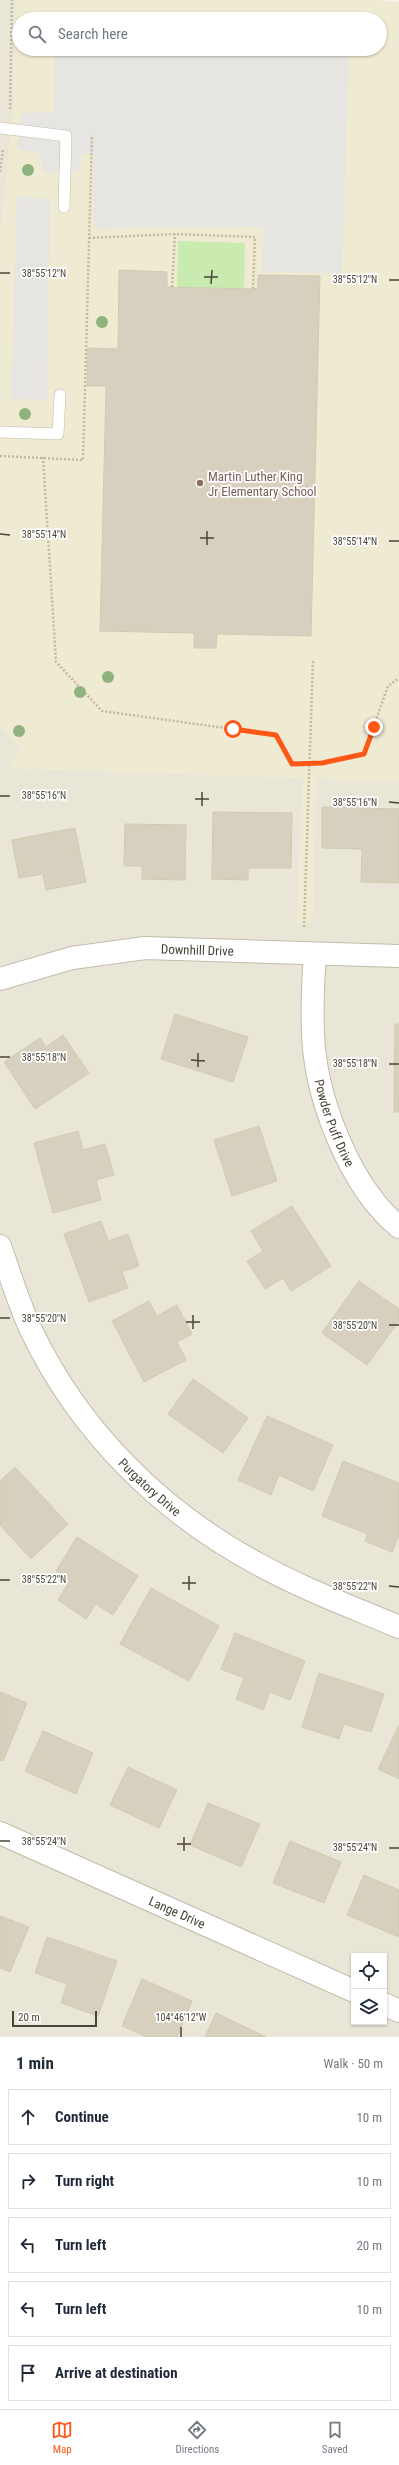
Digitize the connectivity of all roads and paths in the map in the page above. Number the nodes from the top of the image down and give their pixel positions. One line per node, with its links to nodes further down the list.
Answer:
1 (12, 0): 2 (path)
2 (4, 129): 4 (path); 5 (lane)
3 (92, 136): 7 (path)
4 (0, 172)
5 (64, 207)
6 (175, 234): 7 (path); 8 (path); 9 (path)
7 (89, 238): 11 (path)
8 (172, 287)
9 (253, 289)
10 (60, 396): 12 (lane)
11 (83, 397)
12 (0, 432)
13 (0, 456): 16 (path)
14 (313, 660): 16 (path)
15 (399, 678): 16 (path)
16 (310, 763): 17 (path)
17 (304, 928)
18 (315, 954): 19 (street, Downhill Drive); 20 (street, Downhill Drive); 21 (street, Powder Puff Drive)
19 (399, 956)
20 (0, 979)
21 (399, 1227)
22 (0, 1246): 23 (street, Purgatory Drive)
23 (399, 1627)
24 (0, 1833): 25 (street, Lange Drive)
25 (351, 1990)
26 (387, 2005): 27 (street)
27 (399, 2011)

